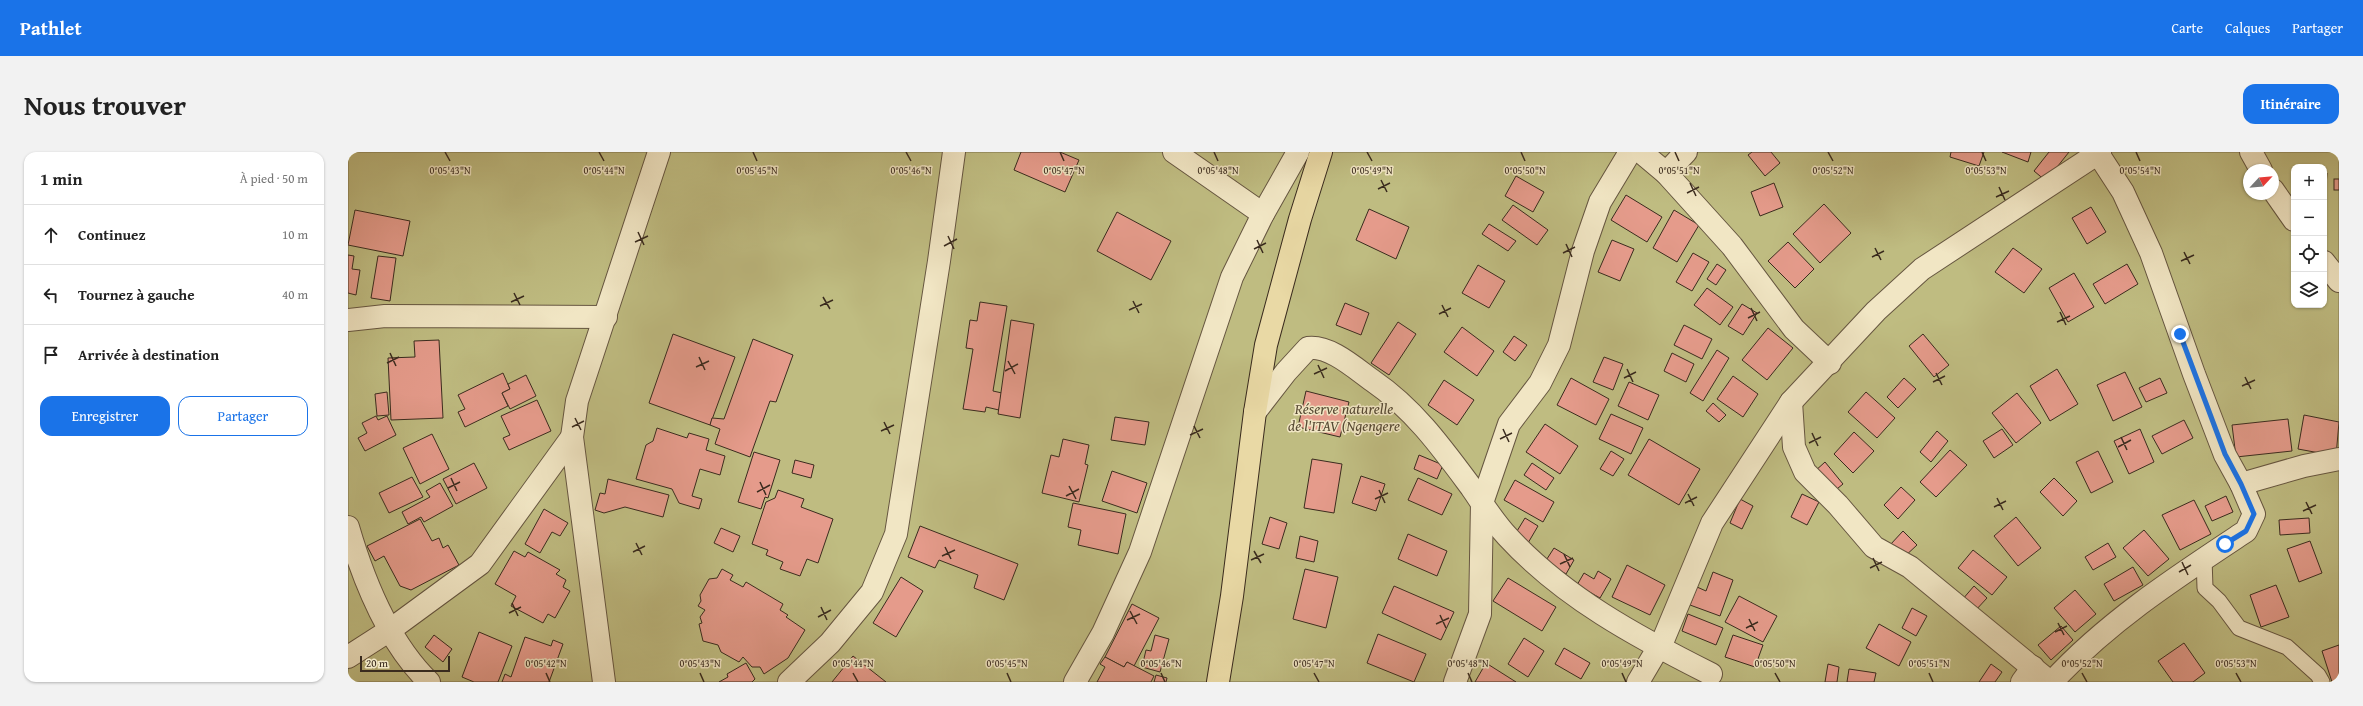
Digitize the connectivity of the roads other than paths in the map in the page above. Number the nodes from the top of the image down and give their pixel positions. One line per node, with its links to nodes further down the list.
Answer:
1 (658, 152): 18 (street)
2 (954, 152): 36 (street)
3 (1174, 152): 14 (street)
4 (1298, 152): 14 (street)
5 (1321, 152): 22 (highway)
6 (1630, 152): 26 (street)
7 (1640, 152): 12 (street)
8 (1686, 152): 12 (street)
9 (2098, 152): 20 (street); 25 (street)
10 (2251, 152): 11 (street)
11 (2258, 164)
12 (1666, 174): 20 (street)
13 (2279, 199): 15 (street)
14 (1263, 214): 37 (street)
15 (2291, 216)
16 (2327, 266): 17 (street)
17 (2339, 281)
18 (606, 317): 19 (street); 23 (street)
19 (348, 320)
20 (1830, 363): 21 (street)
21 (1791, 402): 30 (street); 33 (street)
22 (1255, 412): 26 (street); 38 (highway)
23 (572, 437): 29 (street); 35 (street)
24 (2339, 459): 25 (street)
25 (2241, 484): 28 (street)
26 (1482, 503): 30 (street); 39 (street)
27 (348, 527): 29 (street)
28 (2204, 558): 41 (street); 42 (lane)
29 (390, 630): 31 (street); 34 (street)
30 (1658, 647): 32 (street); 40 (street)
31 (348, 657)
32 (1711, 674)
33 (2027, 675): 41 (street)
34 (430, 682)
35 (604, 682)
36 (789, 682)
37 (1075, 682)
38 (1218, 682)
39 (1456, 682)
40 (1638, 682)
41 (2051, 682)
42 (2322, 682)

